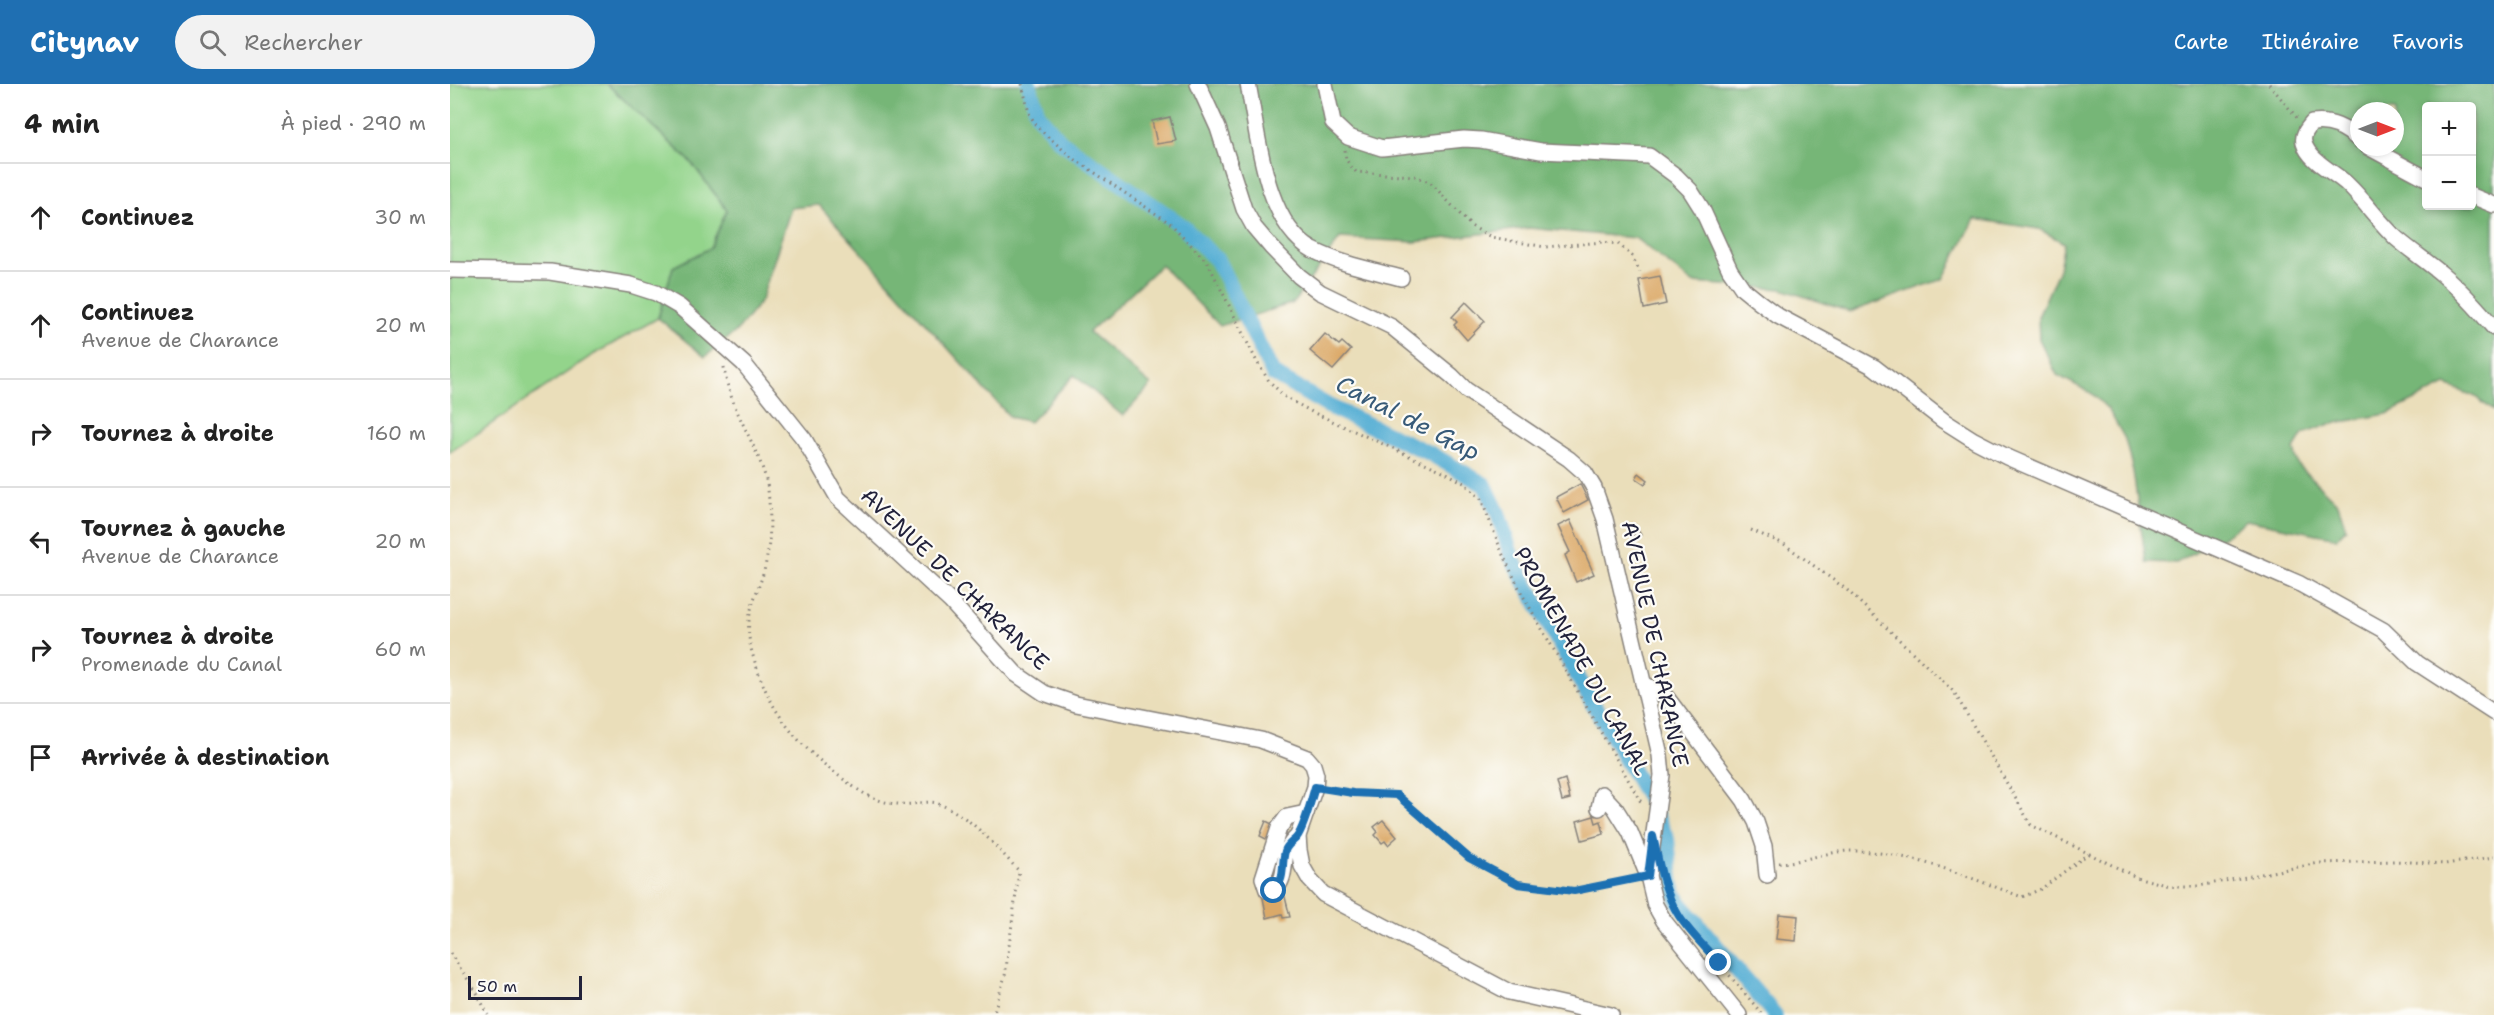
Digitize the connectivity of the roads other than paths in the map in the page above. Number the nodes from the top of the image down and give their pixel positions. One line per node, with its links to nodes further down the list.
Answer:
1 (1198, 84): 12 (street, AVENUE DE CHARANCE)
2 (1248, 84): 10 (street)
3 (1325, 84): 13 (street)
4 (2350, 134): 11 (street)
5 (2385, 156): 6 (street)
6 (2422, 175)
7 (2476, 198): 8 (street)
8 (2494, 205)
9 (450, 270): 15 (street, AVENUE DE CHARANCE)
10 (1401, 278)
11 (2494, 328)
12 (1643, 683): 17 (street); 18 (street, AVENUE DE CHARANCE)
13 (2494, 713)
14 (1599, 808): 18 (street)
15 (1306, 813): 16 (street); 16 (street)
16 (1298, 836): 19 (street)
17 (1767, 869)
18 (1648, 876): 20 (street, AVENUE DE CHARANCE)
19 (1611, 1015)
20 (1739, 1015)

